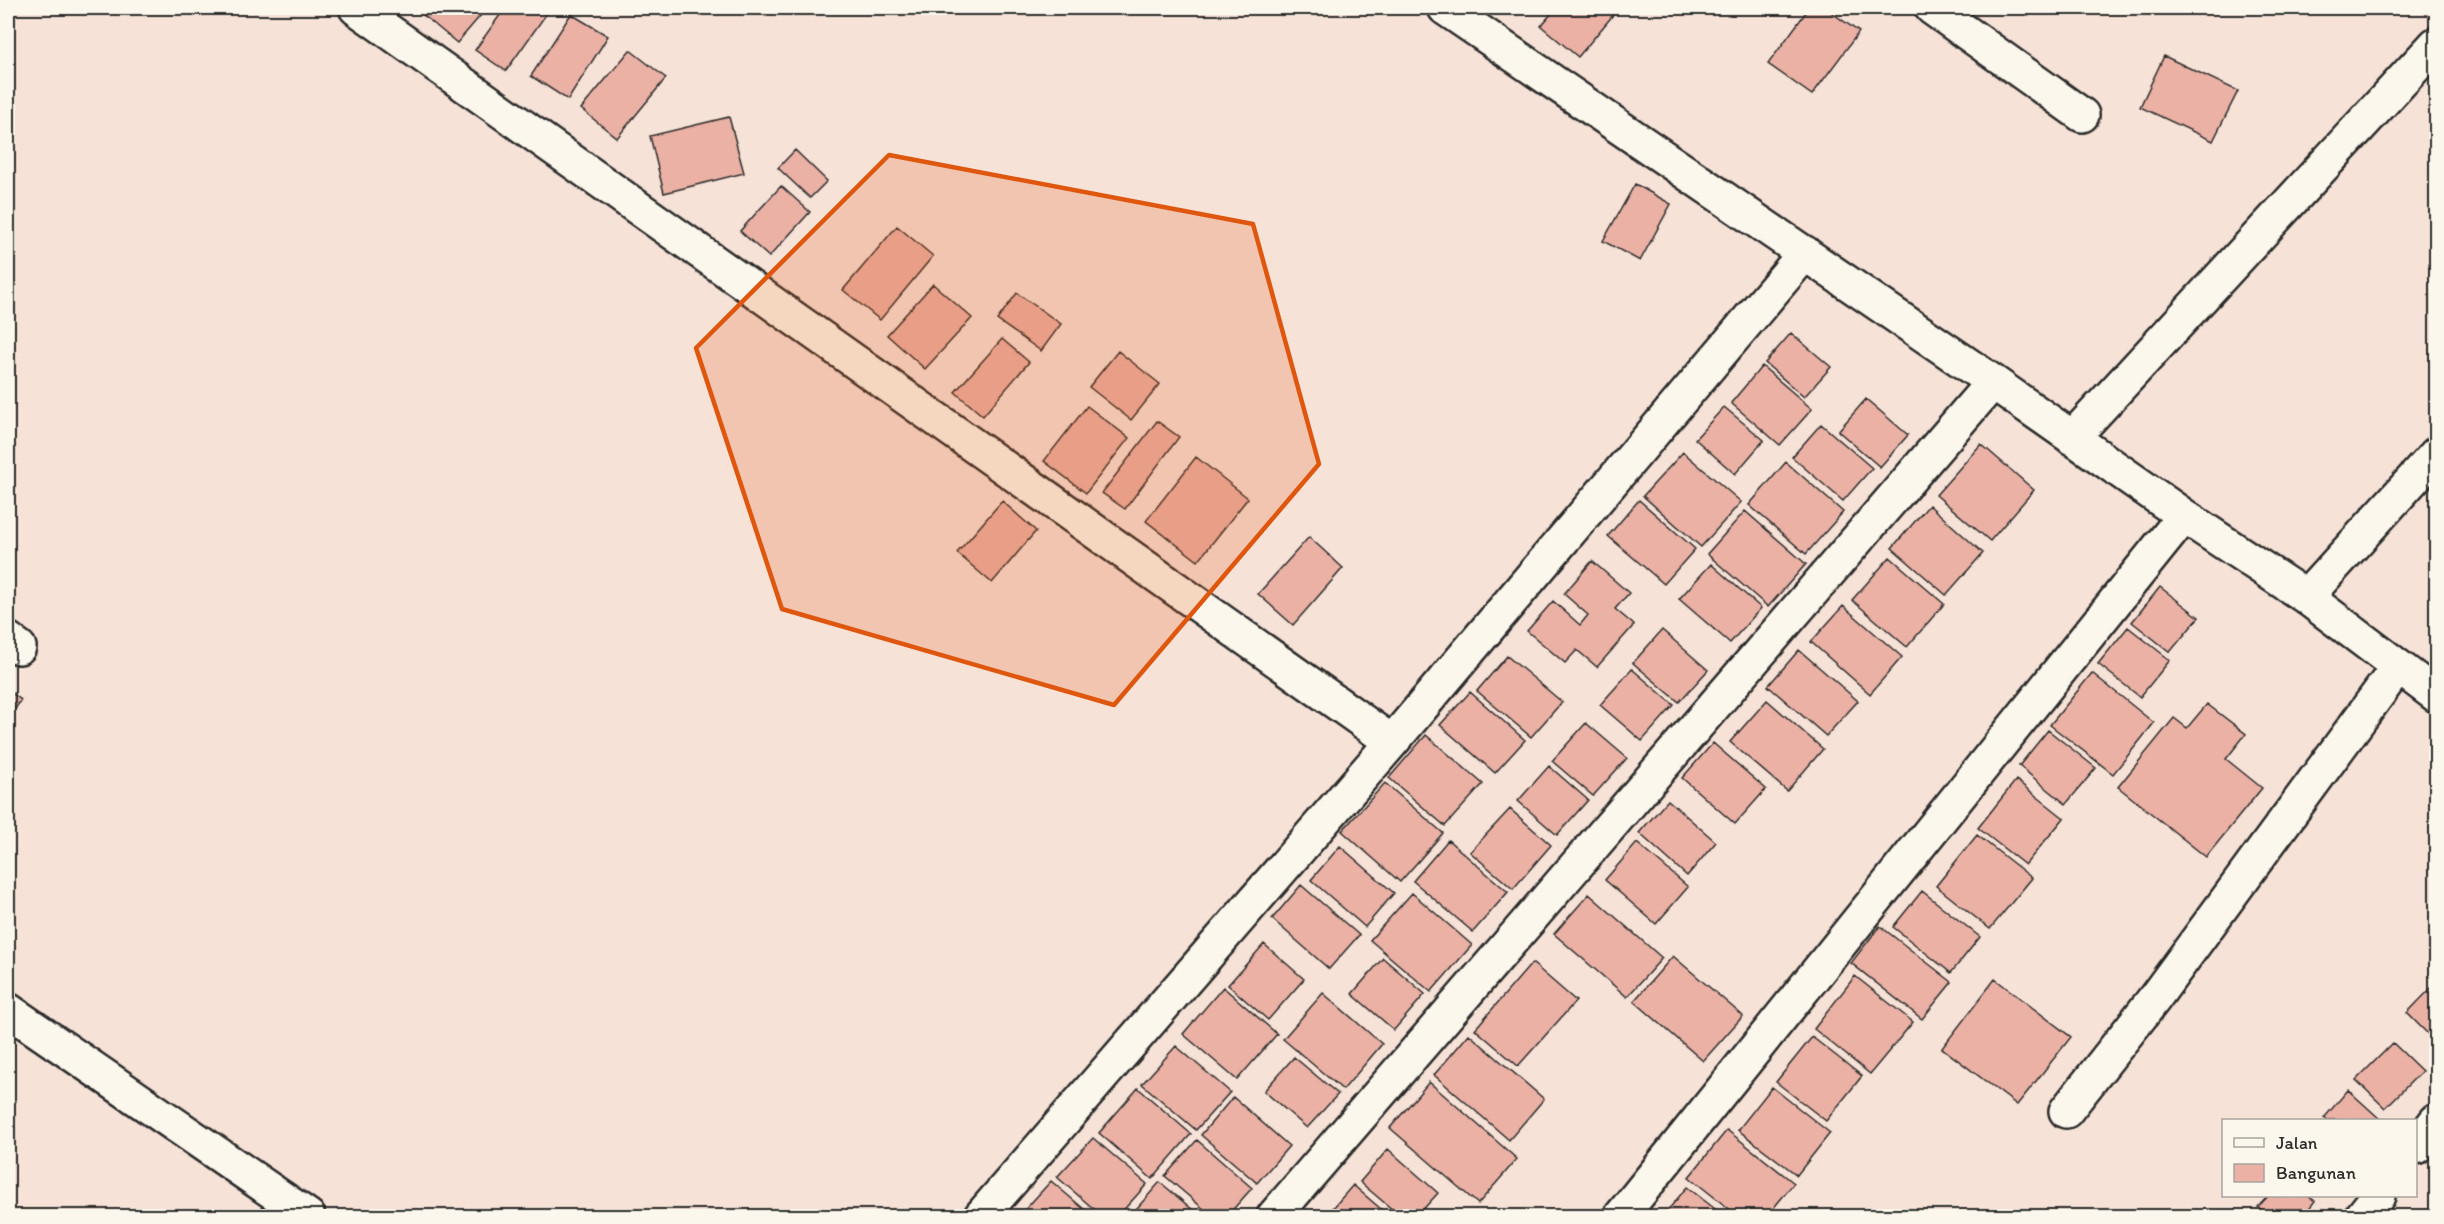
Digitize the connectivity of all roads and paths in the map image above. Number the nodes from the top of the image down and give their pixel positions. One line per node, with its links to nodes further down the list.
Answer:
1 (356, 8): 14 (street)
2 (1445, 8): 6 (street)
3 (1932, 8): 5 (street)
4 (2436, 44): 8 (street)
5 (2082, 115)
6 (1805, 254): 7 (street); 14 (street)
7 (1993, 382): 8 (street); 22 (street)
8 (2072, 438): 10 (street)
9 (2436, 454): 11 (street)
10 (2184, 516): 11 (street); 23 (street)
11 (2307, 597): 12 (street)
12 (2398, 667): 13 (street); 16 (street)
13 (2436, 695)
14 (1392, 742): 21 (street)
15 (8, 1010): 20 (street)
16 (2066, 1111)
17 (2436, 1121): 18 (street)
18 (2417, 1145)
19 (2377, 1197): 24 (street)
20 (308, 1216)
21 (981, 1216)
22 (1274, 1216)
23 (1621, 1216)
24 (2362, 1216)

